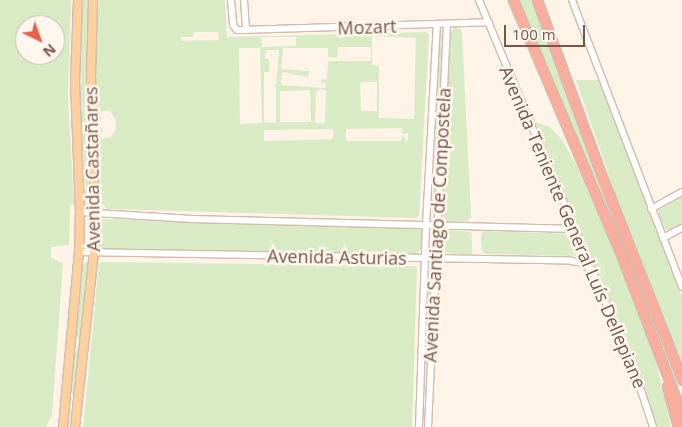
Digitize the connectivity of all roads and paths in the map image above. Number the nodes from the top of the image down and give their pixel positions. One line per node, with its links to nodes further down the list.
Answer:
1 (78, 0): 15 (main road, Avenida Castañares)
2 (93, 0): 16 (main road, Avenida Castañares)
3 (232, 0): 12 (street)
4 (244, 0): 12 (street)
5 (479, 0): 9 (street, Avenida Teniente General Luís Dellepiane)
6 (513, 0): 33 (highway)
7 (537, 0): 30 (highway)
8 (572, 0): 14 (street)
9 (489, 22): 10 (street, Mozart); 20 (street, Avenida Teniente General Luís Dellepiane)
10 (447, 24): 11 (street, Mozart); 17 (street, Avenida Santiago de Compostela)
11 (437, 25): 12 (street, Mozart); 18 (street, Avenida Santiago de Compostela)
12 (246, 30)
13 (682, 192): 14 (street)
14 (651, 209): 21 (street)
15 (80, 212): 16 (street, Avenida Asturias); 22 (main road, Avenida Castañares)
16 (95, 213): 18 (street, Avenida Asturias); 23 (main road, Avenida Castañares)
17 (436, 224): 18 (street, Avenida Asturias); 20 (street, Avenida Asturias); 25 (street, Avenida Santiago de Compostela)
18 (426, 225): 24 (street, Avenida Santiago de Compostela)
19 (682, 228): 21 (street)
20 (575, 230): 26 (street, Avenida Teniente General Luís Dellepiane)
21 (663, 238): 27 (street)
22 (79, 252): 23 (street, Avenida Asturias); 28 (main road, Avenida Castañares)
23 (94, 253): 24 (street, Avenida Asturias); 29 (main road, Avenida Castañares)
24 (426, 258): 25 (street, Avenida Asturias); 36 (street, Avenida Santiago de Compostela)
25 (436, 258): 26 (street, Avenida Asturias); 37 (street, Avenida Santiago de Compostela)
26 (591, 271): 38 (street, Avenida Teniente General Luís Dellepiane)
27 (682, 287)
28 (71, 341): 29 (main road); 31 (main road, Avenida Castañares)
29 (85, 342): 32 (main road, Avenida Castañares)
30 (682, 380)
31 (65, 397): 32 (main road); 34 (main road, Avenida Castañares)
32 (78, 398): 35 (main road, Avenida Castañares)
33 (678, 414): 39 (highway)
34 (63, 427)
35 (76, 427)
36 (419, 427)
37 (428, 427)
38 (653, 427)
39 (677, 427)

